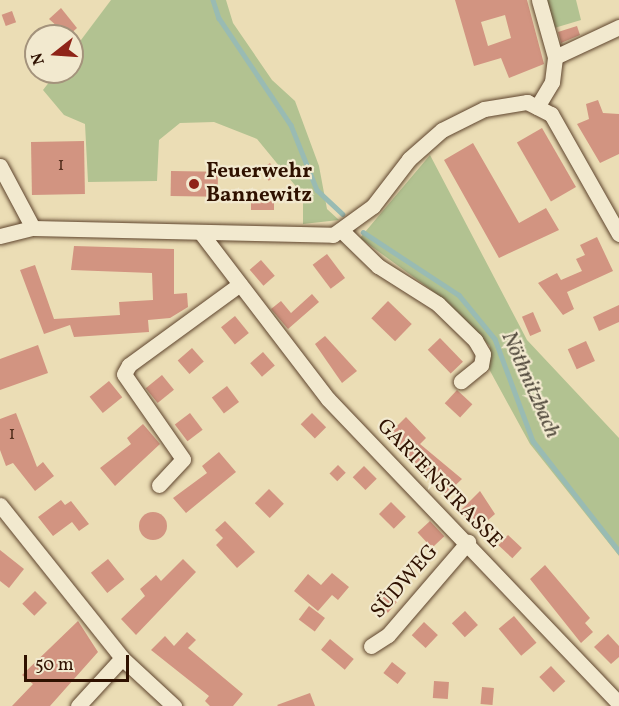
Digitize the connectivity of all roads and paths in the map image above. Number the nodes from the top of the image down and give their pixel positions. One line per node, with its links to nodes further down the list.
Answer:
1 (539, 0): 3 (street)
2 (619, 27): 3 (street)
3 (555, 57): 4 (street)
4 (537, 107): 7 (street); 9 (street)
5 (0, 166): 6 (street)
6 (33, 228): 8 (street); 10 (street)
7 (341, 230): 8 (street); 12 (street)
8 (201, 233): 11 (street, GARTENSTRASSE)
9 (619, 234)
10 (0, 236)
11 (240, 284): 13 (street); 15 (street, GARTENSTRASSE)
12 (461, 381)
13 (159, 485)
14 (0, 505): 17 (street)
15 (468, 542): 16 (street, SÜDWEG); 18 (street, GARTENSTRASSE)
16 (371, 646)
17 (122, 658): 19 (street); 20 (street)
18 (619, 704)
19 (78, 706)
20 (174, 706)

